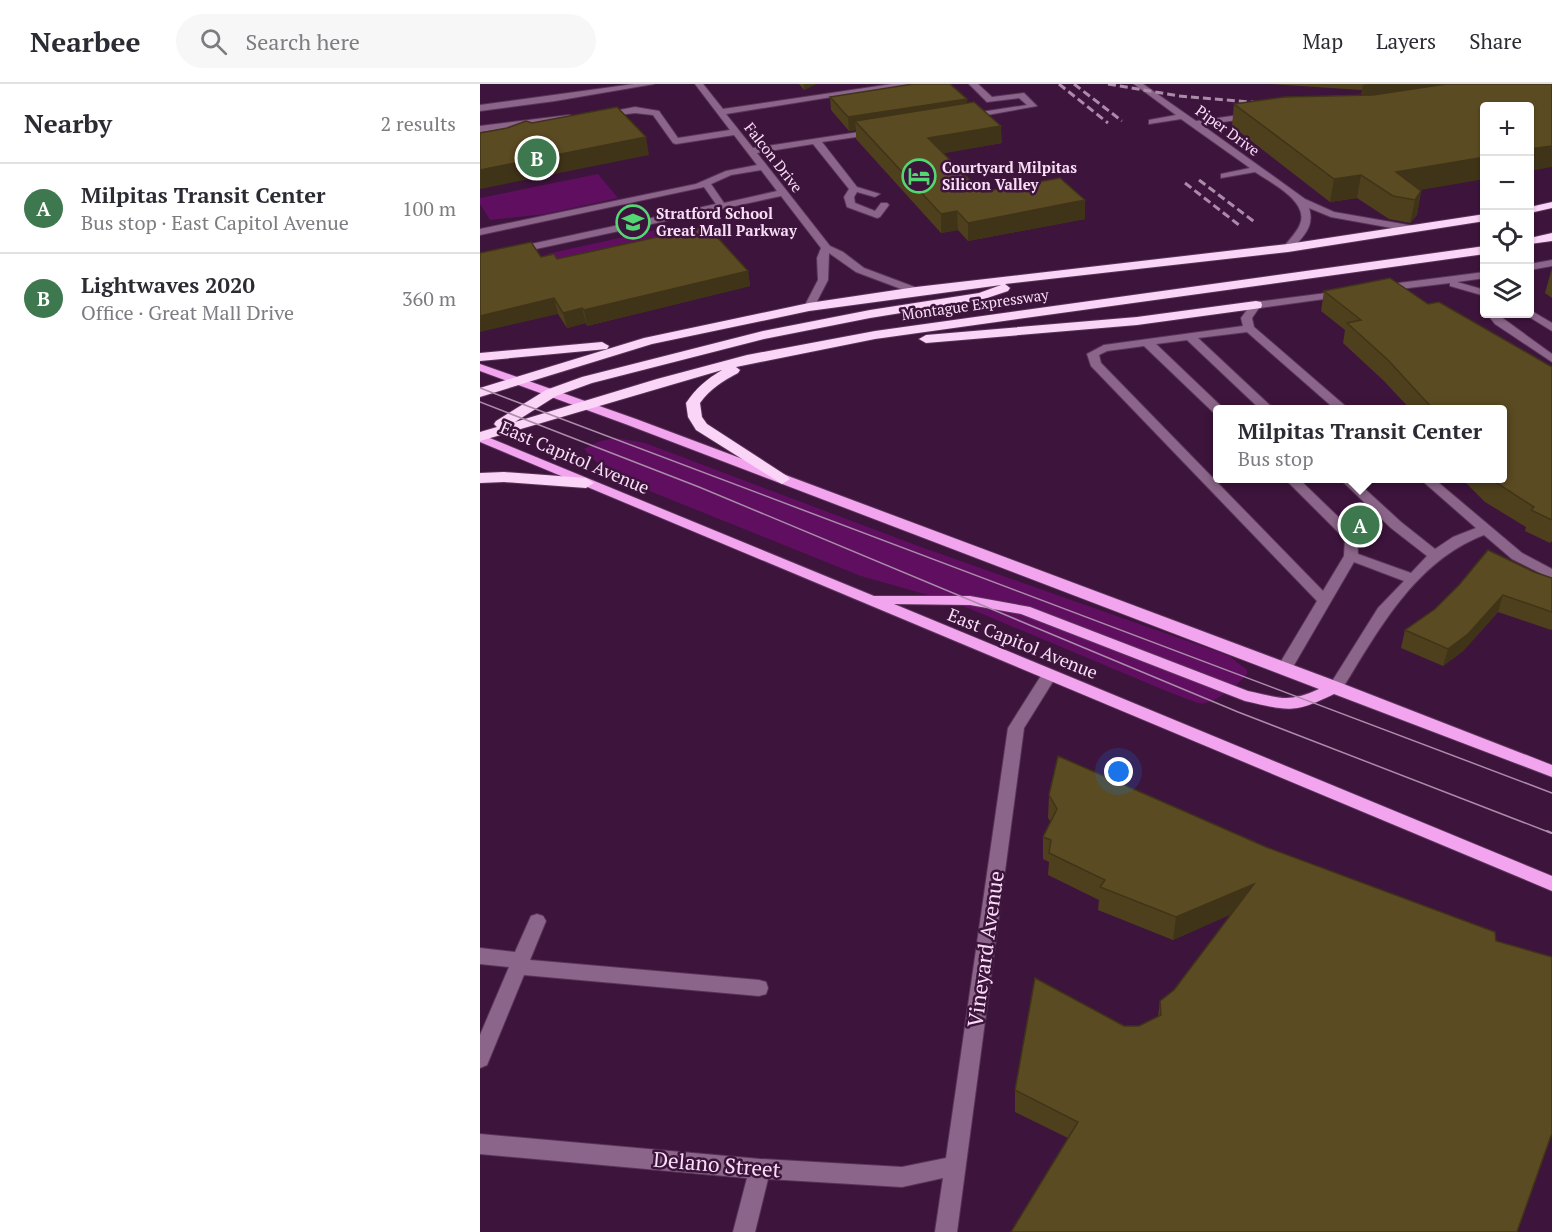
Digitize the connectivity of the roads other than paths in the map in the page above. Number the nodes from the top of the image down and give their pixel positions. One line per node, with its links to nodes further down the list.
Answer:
1 (650, 84): 10 (street)
2 (699, 84): 11 (street, Falcon Drive)
3 (865, 84): 8 (street)
4 (908, 84): 8 (street)
5 (973, 84): 9 (street)
6 (1022, 84): 9 (street)
7 (1138, 84): 15 (street, Piper Drive)
8 (849, 93): 11 (street)
9 (1021, 95): 16 (street)
10 (480, 108)
11 (720, 112): 21 (street, Falcon Drive)
12 (1264, 113): 18 (street)
13 (591, 115): 21 (street)
14 (580, 116): 19 (street)
15 (1183, 116): 17 (street); 18 (street, Piper Drive)
16 (956, 119)
17 (1152, 122)
18 (1194, 124): 25 (street, Piper Drive)
19 (480, 129)
20 (886, 130): 22 (street)
21 (735, 132): 23 (street, Falcon Drive)
22 (816, 141): 23 (street); 28 (street)
23 (750, 151): 24 (street, Falcon Drive)
24 (762, 167): 27 (street); 29 (street, Falcon Drive)
25 (1257, 169): 26 (street); 31 (street, Piper Drive)
26 (1224, 176)
27 (705, 183): 33 (street); 38 (street)
28 (854, 189): 30 (street); 34 (street)
29 (783, 193): 33 (street); 41 (street, Falcon Drive)
30 (875, 194)
31 (1302, 201): 37 (street, Piper Drive); 42 (street)
32 (1552, 205): 35 (highway)
33 (722, 206): 44 (street)
34 (884, 206)
35 (1534, 209)
36 (1480, 218): 37 (highway, Montague Expressway)
37 (1414, 230): 42 (highway, Montague Expressway)
38 (480, 232)
39 (1552, 237): 40 (highway)
40 (1534, 241)
41 (826, 248): 51 (street, Falcon Drive); 55 (street)
42 (1288, 248): 47 (highway, Montague Expressway)
43 (1480, 251): 63 (highway, Montague Expressway)
44 (480, 258)
45 (1552, 263): 46 (street)
46 (1534, 266)
47 (1036, 276): 51 (highway, Montague Expressway); 70 (highway)
48 (1480, 276): 49 (street)
49 (1442, 281): 50 (street); 52 (street)
50 (1372, 290)
51 (916, 291): 55 (highway, Montague Expressway)
52 (1480, 292)
53 (1349, 293): 54 (street)
54 (1256, 305): 58 (street); 63 (highway)
55 (809, 307): 61 (highway, Montague Expressway)
56 (1534, 316): 59 (street)
57 (1496, 318): 66 (street)
58 (1249, 328): 60 (street); 74 (street)
59 (1552, 328)
60 (1188, 335): 62 (street); 73 (street)
61 (649, 341): 64 (highway); 68 (highway, Montague Expressway)
62 (1147, 342): 72 (street); 88 (street)
63 (816, 346): 65 (highway, Montague Expressway)
64 (480, 357)
65 (752, 358): 71 (highway, Montague Expressway); 77 (highway)
66 (1552, 359)
67 (480, 367): 68 (main road)
68 (516, 380): 69 (highway, Montague Expressway); 70 (main road)
69 (480, 393)
70 (551, 393): 71 (main road); 75 (highway)
71 (587, 405): 75 (highway, Montague Expressway); 77 (main road)
72 (1213, 405)
73 (1264, 405)
74 (1338, 405)
75 (480, 438): 78 (main road, East Capitol Avenue)
76 (480, 478): 78 (highway)
77 (782, 479): 89 (main road)
78 (586, 483): 87 (main road, East Capitol Avenue)
79 (1295, 483): 83 (street)
80 (1350, 483): 84 (street)
81 (1431, 483): 82 (street)
82 (1484, 530): 84 (street); 85 (street)
83 (1351, 556): 86 (street); 88 (street)
84 (1435, 556): 86 (street)
85 (1552, 574)
86 (1413, 579): 91 (street)
87 (869, 600): 90 (main road, East Capitol Avenue); 91 (main road)
88 (1325, 601): 89 (street)
89 (1285, 668): 91 (main road)
90 (1049, 675): 93 (main road, East Capitol Avenue); 100 (street, Vineyard Avenue)
91 (1335, 687): 92 (main road)
92 (1552, 771)
93 (1552, 884)
94 (537, 921): 96 (street)
95 (480, 956): 96 (street)
96 (520, 964): 97 (street); 98 (street)
97 (759, 988)
98 (480, 1059)
99 (480, 1144): 101 (street, Delano Street)
100 (954, 1166): 101 (street, Delano Street); 103 (street, Vineyard Avenue)
101 (760, 1169): 102 (street)
102 (744, 1232)
103 (946, 1232)

